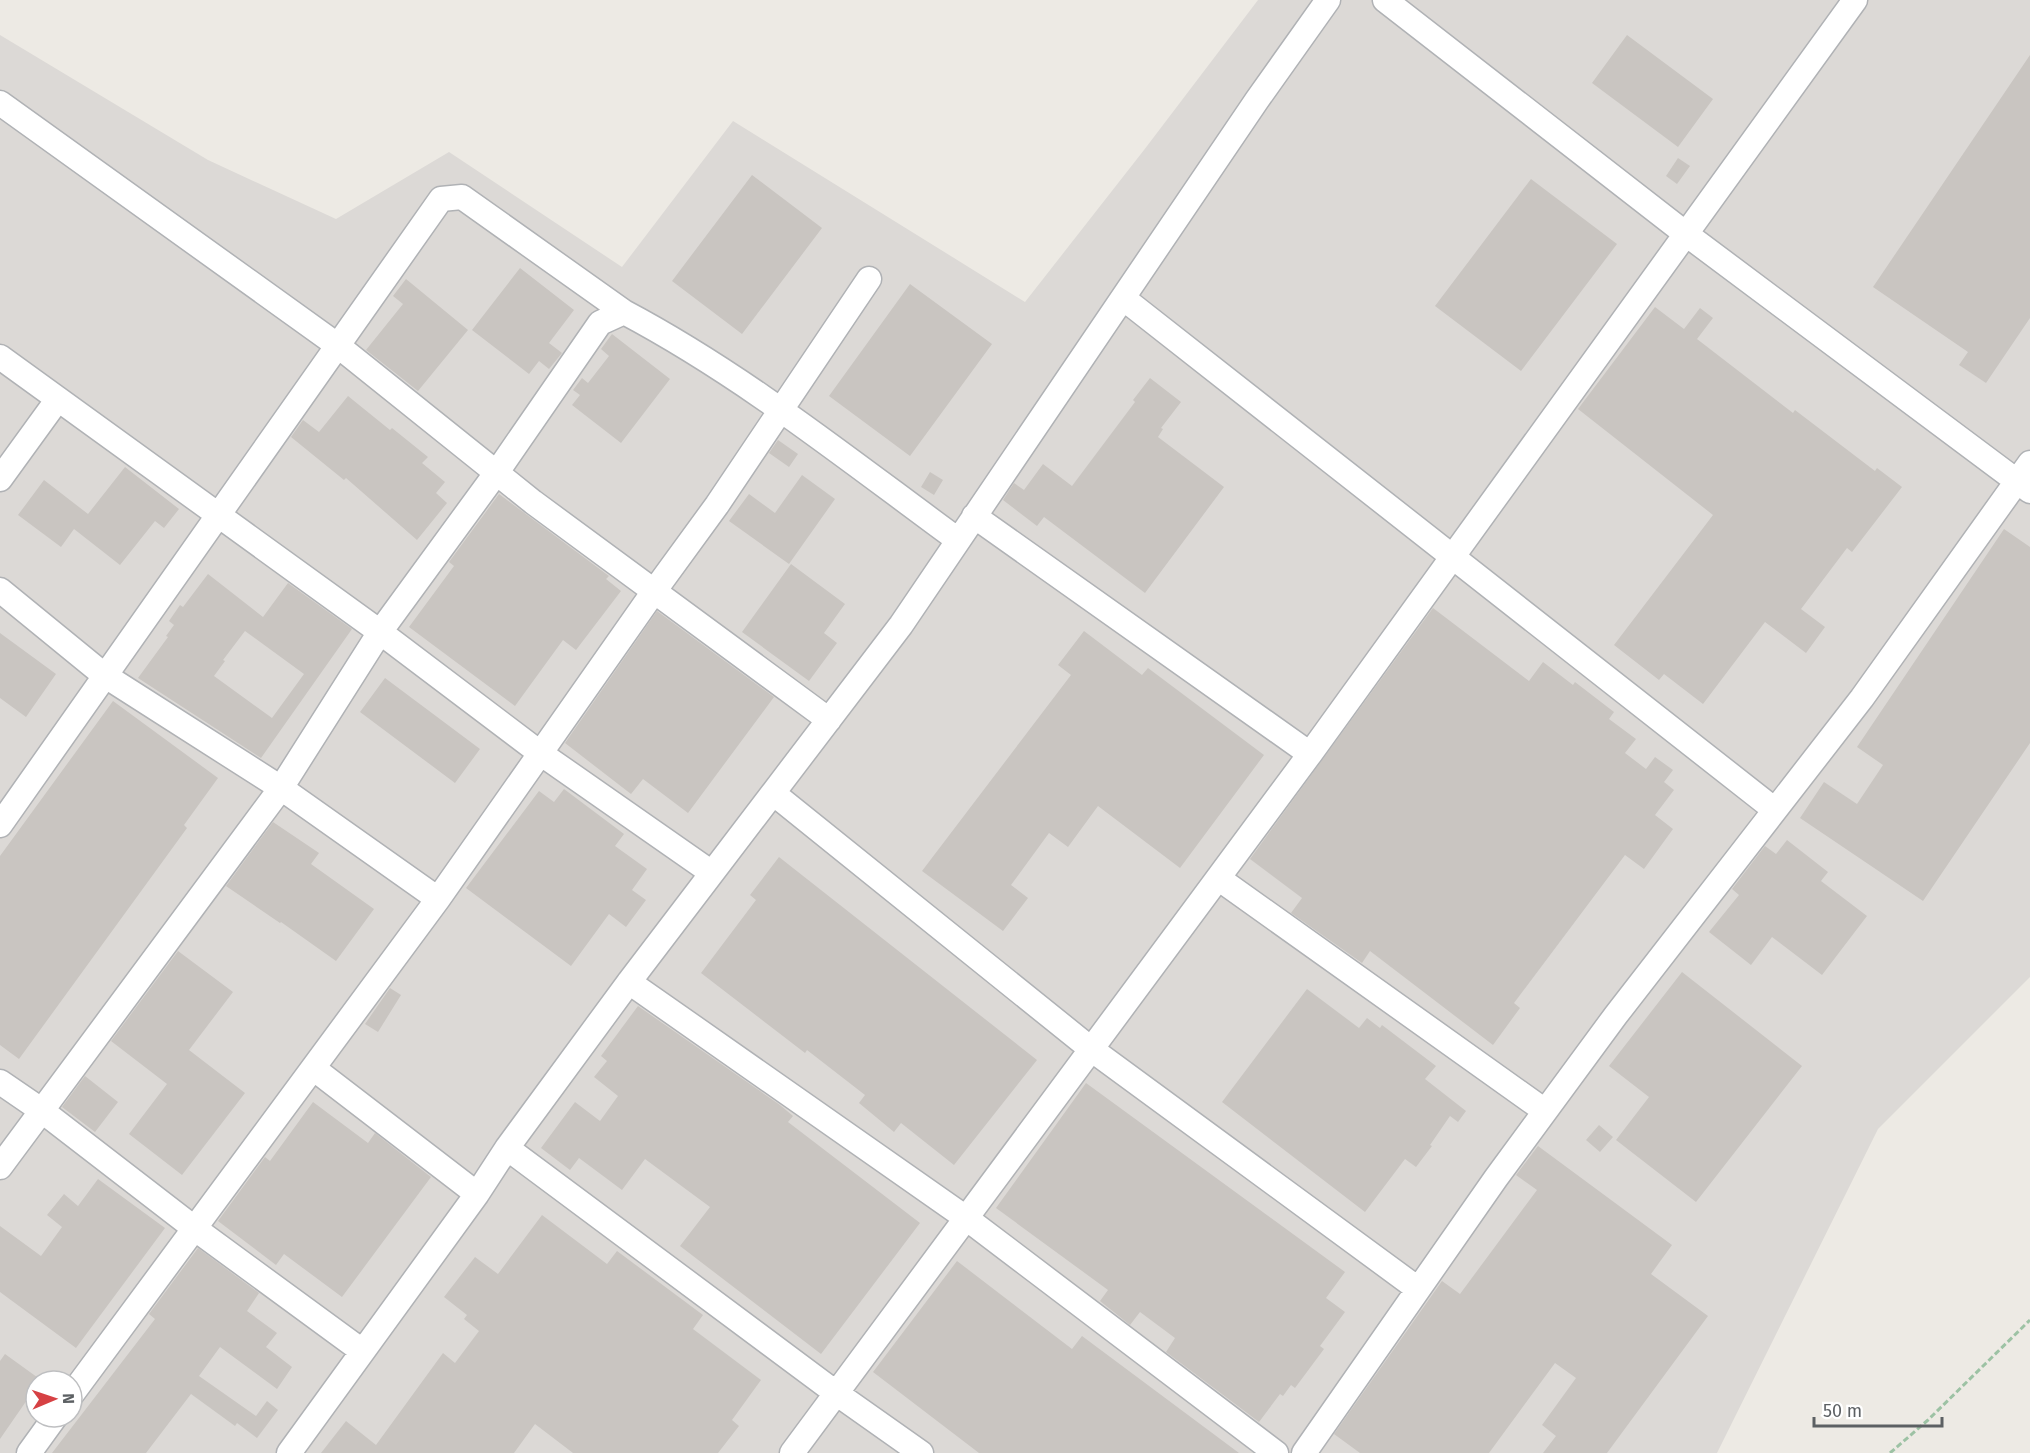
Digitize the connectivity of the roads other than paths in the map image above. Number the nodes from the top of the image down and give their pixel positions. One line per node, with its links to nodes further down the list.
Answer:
1 (1328, 0): 7 (street)
2 (1385, 0): 5 (street)
3 (1855, 0): 5 (street)
4 (0, 102): 9 (street)
5 (1686, 234): 14 (street); 19 (street)
6 (869, 279): 12 (street)
7 (1123, 298): 17 (street); 19 (street)
8 (624, 312): 9 (street); 12 (street); 13 (street)
9 (337, 345): 13 (street); 16 (street)
10 (0, 357): 11 (street)
11 (58, 399): 15 (street); 16 (street)
12 (781, 411): 18 (street); 21 (street)
13 (497, 472): 21 (street); 22 (street)
14 (2026, 478): 29 (street)
15 (0, 479)
16 (218, 514): 22 (street); 23 (street)
17 (974, 516): 18 (street); 26 (street)
18 (958, 540): 24 (street)
19 (1452, 557): 26 (street); 29 (street)
20 (0, 590): 23 (street)
21 (655, 590): 24 (street); 25 (street)
22 (380, 632): 25 (street); 27 (street)
23 (104, 675): 27 (street); 30 (street)
24 (829, 720): 28 (street)
25 (540, 753): 31 (street); 33 (street)
26 (1310, 754): 32 (street)
27 (281, 788): 33 (street); 38 (street)
28 (773, 793): 31 (street); 35 (street)
29 (1775, 810): 39 (street)
30 (0, 825)
31 (712, 873): 34 (street)
32 (1218, 878): 35 (street); 39 (street)
33 (438, 899): 36 (street)
34 (629, 982): 40 (street); 43 (street)
35 (1092, 1049): 43 (street); 45 (street)
36 (313, 1068): 42 (street); 44 (street)
37 (0, 1082): 38 (street)
38 (40, 1110): 41 (street); 44 (street)
39 (1545, 1111): 45 (street)
40 (507, 1148): 42 (street); 48 (street)
41 (0, 1167)
42 (477, 1194): 46 (street)
43 (966, 1218): 48 (street); 54 (street)
44 (194, 1228): 46 (street); 47 (street)
45 (1418, 1289): 55 (street)
46 (362, 1351): 51 (street)
47 (84, 1378)
48 (836, 1393): 52 (street); 53 (street)
49 (46, 1429): 50 (street)
50 (29, 1453)
51 (289, 1453)
52 (792, 1453)
53 (921, 1453)
54 (1276, 1453)
55 (1304, 1453)

